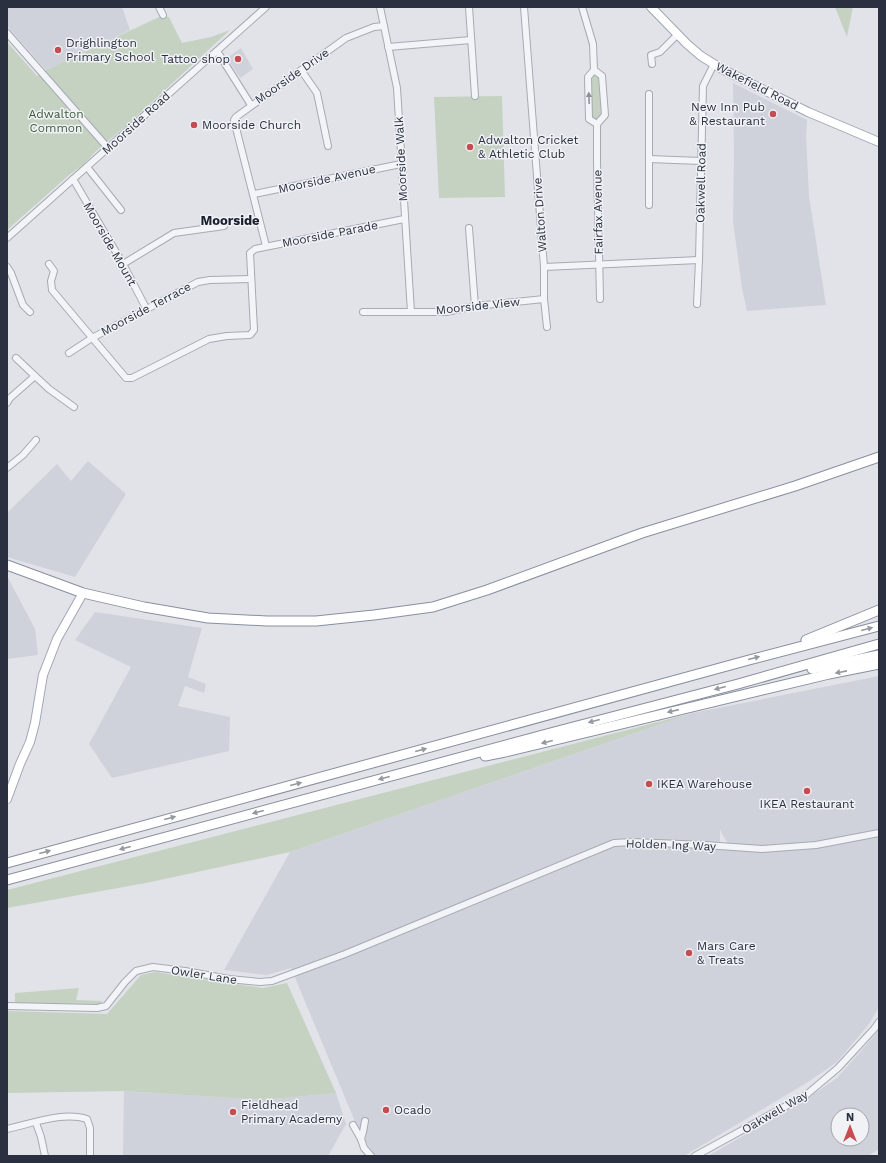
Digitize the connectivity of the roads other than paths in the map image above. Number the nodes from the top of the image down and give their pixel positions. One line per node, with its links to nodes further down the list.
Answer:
1 (159, 7): 8 (street)
2 (266, 7): 14 (street, Moorside Road)
3 (380, 7): 9 (street, Moorside Walk)
4 (469, 7): 12 (street)
5 (524, 7): 44 (street, Walton Drive)
6 (582, 7): 18 (street, Fairfax Avenue)
7 (651, 7): 11 (main road, Wakefield Road)
8 (163, 15)
9 (384, 26): 13 (street, Moorside Walk); 17 (street, Moorside Drive)
10 (7, 33): 25 (street)
11 (678, 34): 15 (street); 16 (main road, Wakefield Road)
12 (472, 40): 13 (street); 20 (street)
13 (388, 47): 28 (street, Moorside Walk)
14 (217, 51): 21 (street); 25 (street, Moorside Road)
15 (652, 64)
16 (714, 64): 23 (main road, Wakefield Road); 27 (street, Oakwell Road)
17 (301, 70): 21 (street, Moorside Drive); 24 (street)
18 (594, 70): 22 (street, Fairfax Avenue, one-way to 18); 22 (street, Fairfax Avenue)
19 (649, 94): 26 (street)
20 (475, 96)
21 (251, 105): 31 (street, Moorside Drive)
22 (597, 124): 42 (street, Fairfax Avenue)
23 (879, 142)
24 (328, 146)
25 (108, 148): 29 (street, Moorside Road)
26 (649, 159): 27 (street); 32 (street)
27 (701, 160): 39 (street, Oakwell Road)
28 (401, 164): 31 (street, Moorside Avenue); 34 (street, Moorside Walk)
29 (87, 167): 30 (street, Moorside Road); 33 (street)
30 (73, 179): 37 (street, Moorside Road); 41 (street, Moorside Mount)
31 (254, 194): 38 (street, Moorside Drive)
32 (650, 205)
33 (122, 210)
34 (404, 219): 38 (street, Moorside Parade); 53 (street, Moorside Walk)
35 (224, 226): 41 (street)
36 (469, 228): 49 (street)
37 (7, 238)
38 (266, 246): 45 (street, Moorside Parade)
39 (699, 260): 42 (street); 48 (street, Oakwell Road)
40 (49, 264): 55 (street)
41 (123, 264): 50 (street, Moorside Mount)
42 (600, 264): 44 (street); 47 (street, Fairfax Avenue)
43 (7, 267): 51 (street)
44 (544, 267): 46 (street, Walton Drive)
45 (251, 279): 50 (street, Moorside Terrace); 55 (street)
46 (544, 299): 49 (street, Moorside View); 54 (street, Walton Drive)
47 (600, 299)
48 (697, 304)
49 (475, 306): 53 (street, Moorside View)
50 (146, 308): 55 (street, Moorside Terrace)
51 (30, 312)
52 (363, 312): 53 (street, Moorside View)
53 (411, 312)
54 (546, 327)
55 (92, 338): 56 (street, Moorside Terrace)
56 (69, 354)
57 (16, 358): 58 (street)
58 (35, 376): 59 (street); 60 (street)
59 (7, 403)
60 (74, 407)
61 (36, 440): 63 (street)
62 (879, 456): 65 (highway)
63 (7, 468)
64 (7, 565): 65 (highway)
65 (83, 593): 74 (main road)
66 (879, 610): 69 (highway)
67 (879, 626): 69 (highway, one-way to 67)
68 (879, 644): 72 (highway)
69 (775, 652): 76 (highway, one-way to 69)
70 (879, 655): 72 (highway)
71 (879, 664): 73 (highway, one-way to 73)
72 (738, 684): 73 (highway, one-way to 73)
73 (435, 764): 77 (highway, one-way to 77)
74 (7, 799)
75 (879, 833): 78 (street, Holden Ing Way)
76 (7, 863)
77 (7, 880)
78 (407, 927): 79 (street, Owler Lane)
79 (7, 1006)
80 (879, 1022): 89 (street, Oakwell Way)
81 (365, 1121): 85 (street)
82 (36, 1122): 84 (street); 86 (street); 87 (street)
83 (353, 1125): 85 (street)
84 (7, 1129)
85 (361, 1138): 88 (street)
86 (45, 1156)
87 (90, 1156)
88 (371, 1156)
89 (695, 1156)

